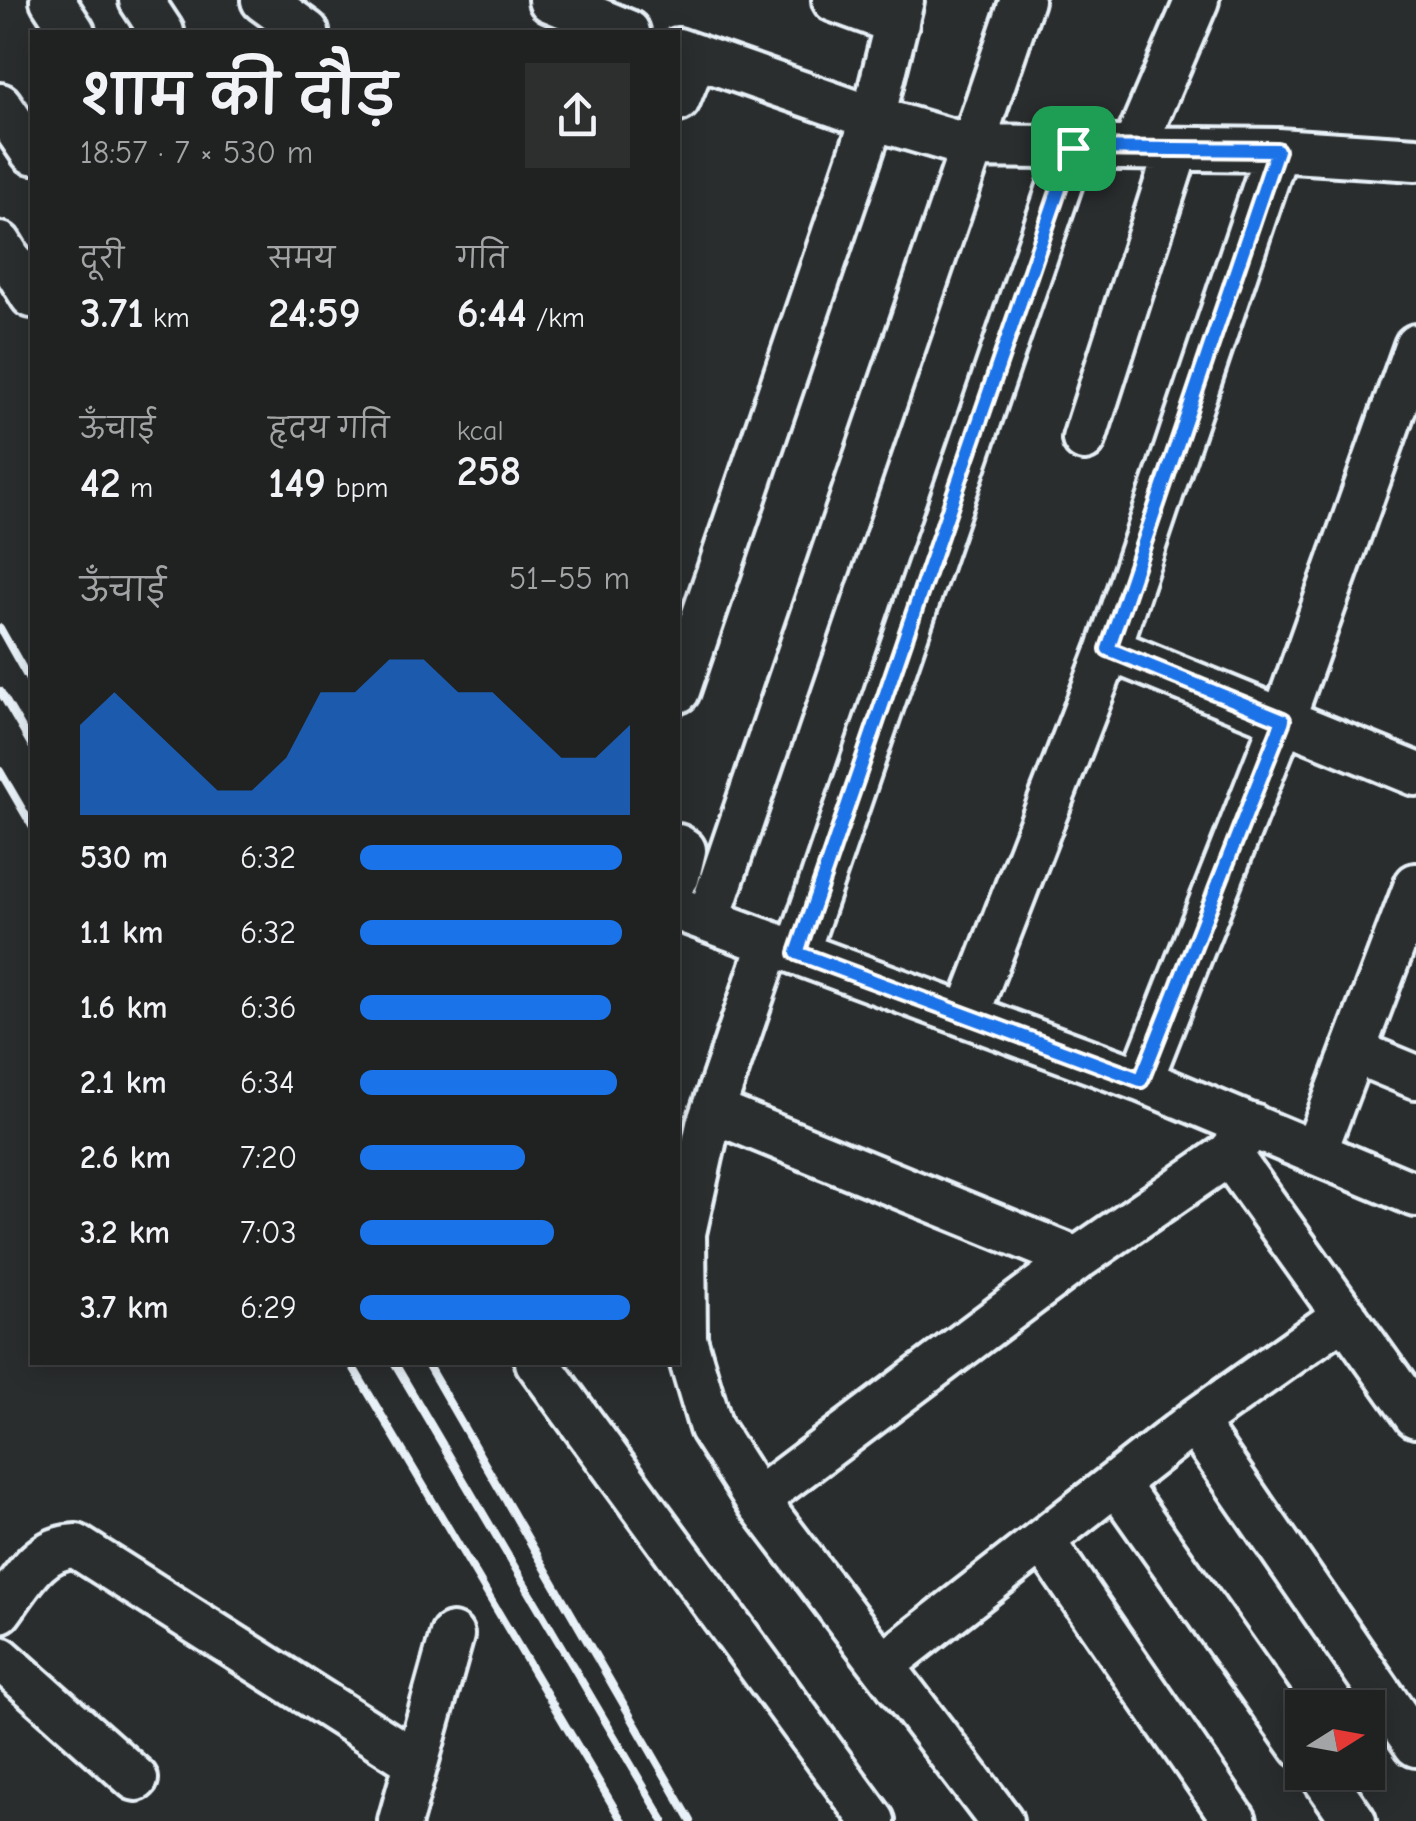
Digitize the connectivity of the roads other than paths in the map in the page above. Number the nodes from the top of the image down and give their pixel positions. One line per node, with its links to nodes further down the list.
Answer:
1 (52, 0): 9 (street)
2 (141, 0): 10 (street)
3 (263, 0): 11 (street)
4 (834, 0): 8 (street)
5 (1022, 0): 17 (street)
6 (1197, 0): 19 (street)
7 (563, 3): 12 (street)
8 (899, 12): 16 (street)
9 (71, 30)
10 (161, 30)
11 (304, 30)
12 (617, 30)
13 (687, 53): 14 (street); 16 (street)
14 (680, 90)
15 (0, 105): 20 (street)
16 (873, 118): 17 (street); 29 (street)
17 (970, 146): 18 (street); 33 (street)
18 (1073, 148): 19 (street); 34 (street)
19 (1134, 148): 21 (street)
20 (30, 149)
21 (1177, 149): 22 (street); 27 (street)
22 (1277, 150): 23 (street); 28 (street)
23 (1416, 159)
24 (0, 244): 25 (street)
25 (30, 293)
26 (1416, 346): 30 (street)
27 (1084, 439)
28 (1108, 649): 30 (street); 36 (street)
29 (680, 685)
30 (1283, 720): 31 (street); 39 (street)
31 (1416, 774)
32 (1416, 885): 35 (street)
33 (693, 915): 34 (street)
34 (783, 948): 36 (street); 40 (street)
35 (1403, 960): 37 (street)
36 (967, 1016): 39 (street)
37 (1353, 1051): 38 (street); 42 (street)
38 (1416, 1077)
39 (1141, 1080): 41 (street)
40 (713, 1111): 44 (street); 50 (street)
41 (1241, 1140): 42 (street); 44 (street); 45 (street)
42 (1315, 1152): 43 (street)
43 (1416, 1194)
44 (1077, 1259): 50 (street)
45 (1345, 1314): 47 (street); 48 (street)
46 (544, 1368): 62 (street)
47 (1416, 1416)
48 (1194, 1422): 49 (street); 57 (street)
49 (1116, 1483): 51 (street); 56 (street)
50 (757, 1500): 55 (street)
51 (1042, 1541): 55 (street); 64 (street)
52 (0, 1611): 58 (street)
53 (452, 1635): 58 (street)
54 (0, 1658): 59 (street)
55 (883, 1666): 63 (street)
56 (1285, 1724)
57 (1416, 1745)
58 (416, 1762): 61 (street)
59 (136, 1778)
60 (1332, 1790): 65 (street)
61 (400, 1821)
62 (873, 1821)
63 (1001, 1821)
64 (1235, 1821)
65 (1354, 1821)

